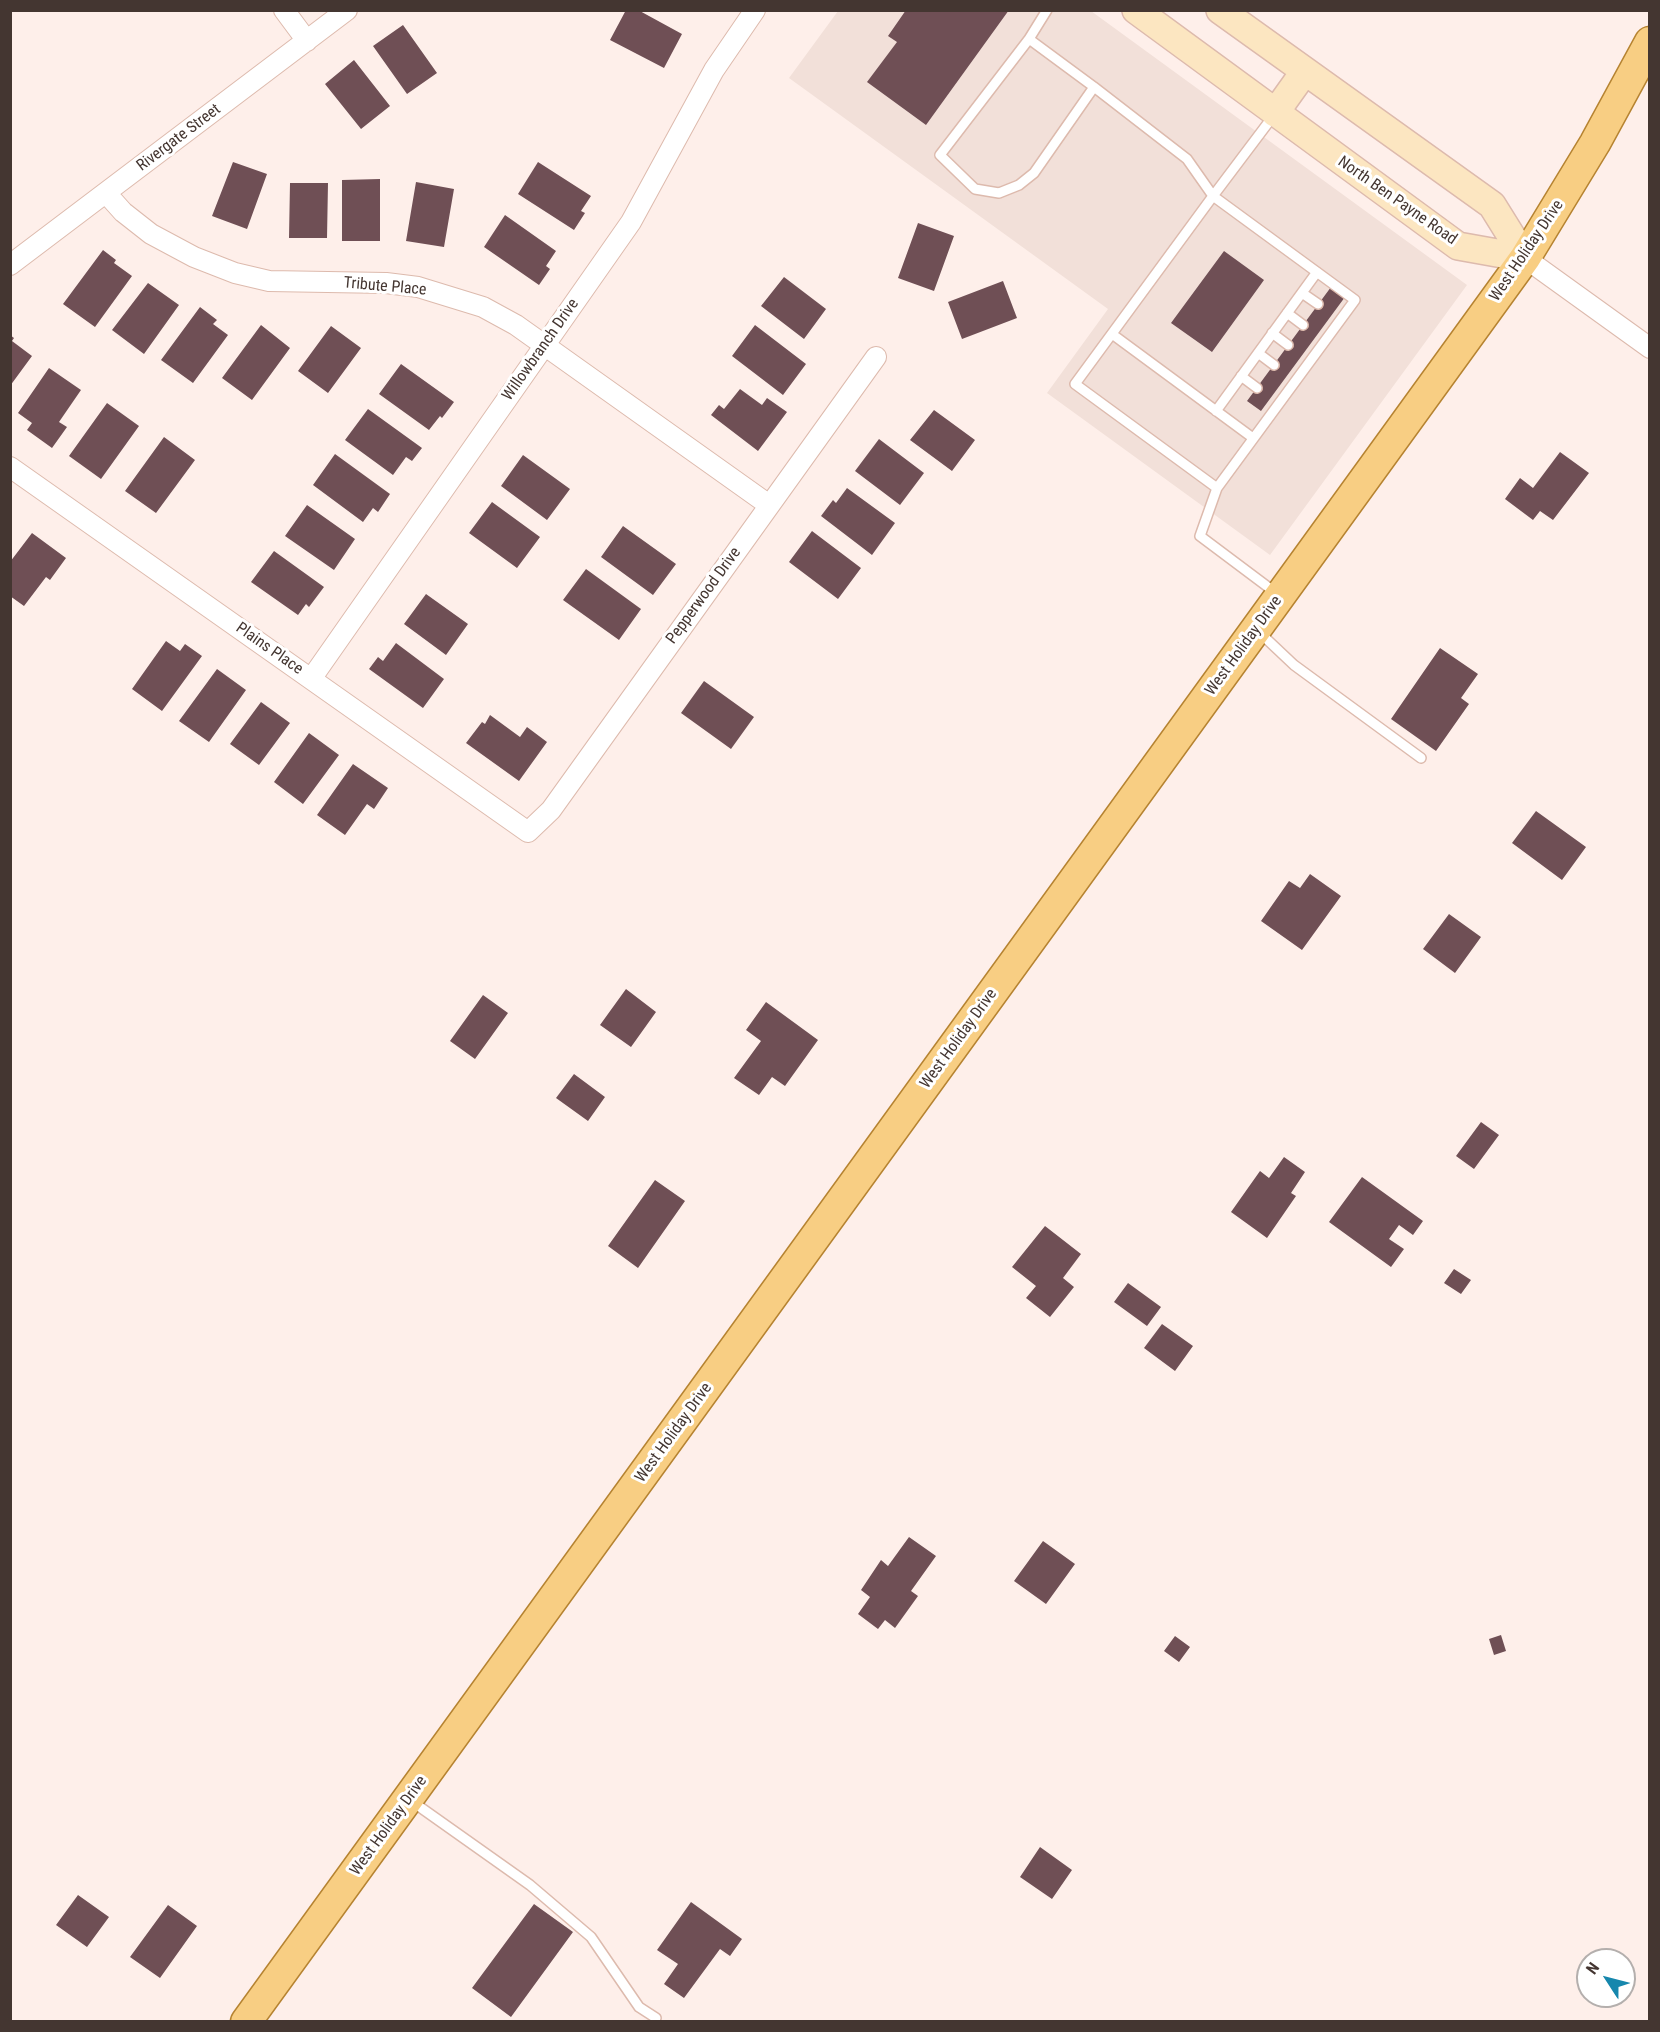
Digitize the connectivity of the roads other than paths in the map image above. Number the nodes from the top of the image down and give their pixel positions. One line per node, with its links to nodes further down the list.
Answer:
1 (284, 10): 8 (street)
2 (348, 10): 8 (street, Rivergate Street)
3 (755, 10): 24 (street, Willowbranch Drive)
4 (1047, 10): 7 (lane)
5 (1136, 10): 12 (street, North Ben Payne Road)
6 (1220, 10): 10 (street)
7 (1029, 39): 11 (lane); 11 (lane)
8 (307, 41): 13 (street, Rivergate Street)
9 (1650, 42): 15 (main road, West Holiday Drive)
10 (1305, 71): 12 (street); 15 (street)
11 (1094, 87): 14 (lane)
12 (1275, 113): 14 (lane); 15 (street, North Ben Payne Road)
13 (106, 193): 16 (street, Rivergate Street); 24 (street, Tribute Place)
14 (1213, 196): 17 (lane); 23 (lane)
15 (1525, 258): 26 (street); 37 (main road, West Holiday Drive)
16 (10, 265)
17 (1317, 272): 18 (lane); 33 (lane)
18 (1302, 293): 19 (lane); 20 (lane)
19 (1318, 304)
20 (1287, 313): 21 (lane); 22 (lane)
21 (1303, 325)
22 (1272, 333): 25 (lane); 27 (lane)
23 (1112, 334): 32 (lane); 35 (lane)
24 (544, 345): 36 (street, Tribute Place); 39 (street, Willowbranch Drive)
25 (1288, 345)
26 (1650, 348)
27 (1258, 353): 29 (lane); 30 (lane)
28 (876, 357): 36 (street, Pepperwood Drive)
29 (1274, 365)
30 (1241, 376): 31 (lane); 32 (lane)
31 (1257, 388)
32 (1216, 411): 33 (lane)
33 (1253, 438): 35 (lane)
34 (10, 467): 39 (street, Plains Place)
35 (1217, 488): 37 (lane)
36 (769, 505): 41 (street, Pepperwood Drive)
37 (1281, 596): 38 (main road, West Holiday Drive)
38 (1256, 630): 40 (lane); 42 (main road, West Holiday Drive)
39 (311, 679): 41 (street, Plains Place)
40 (1421, 758)
41 (528, 832)
42 (408, 1799): 43 (lane); 44 (main road, West Holiday Drive)
43 (656, 2018)
44 (246, 2022)

